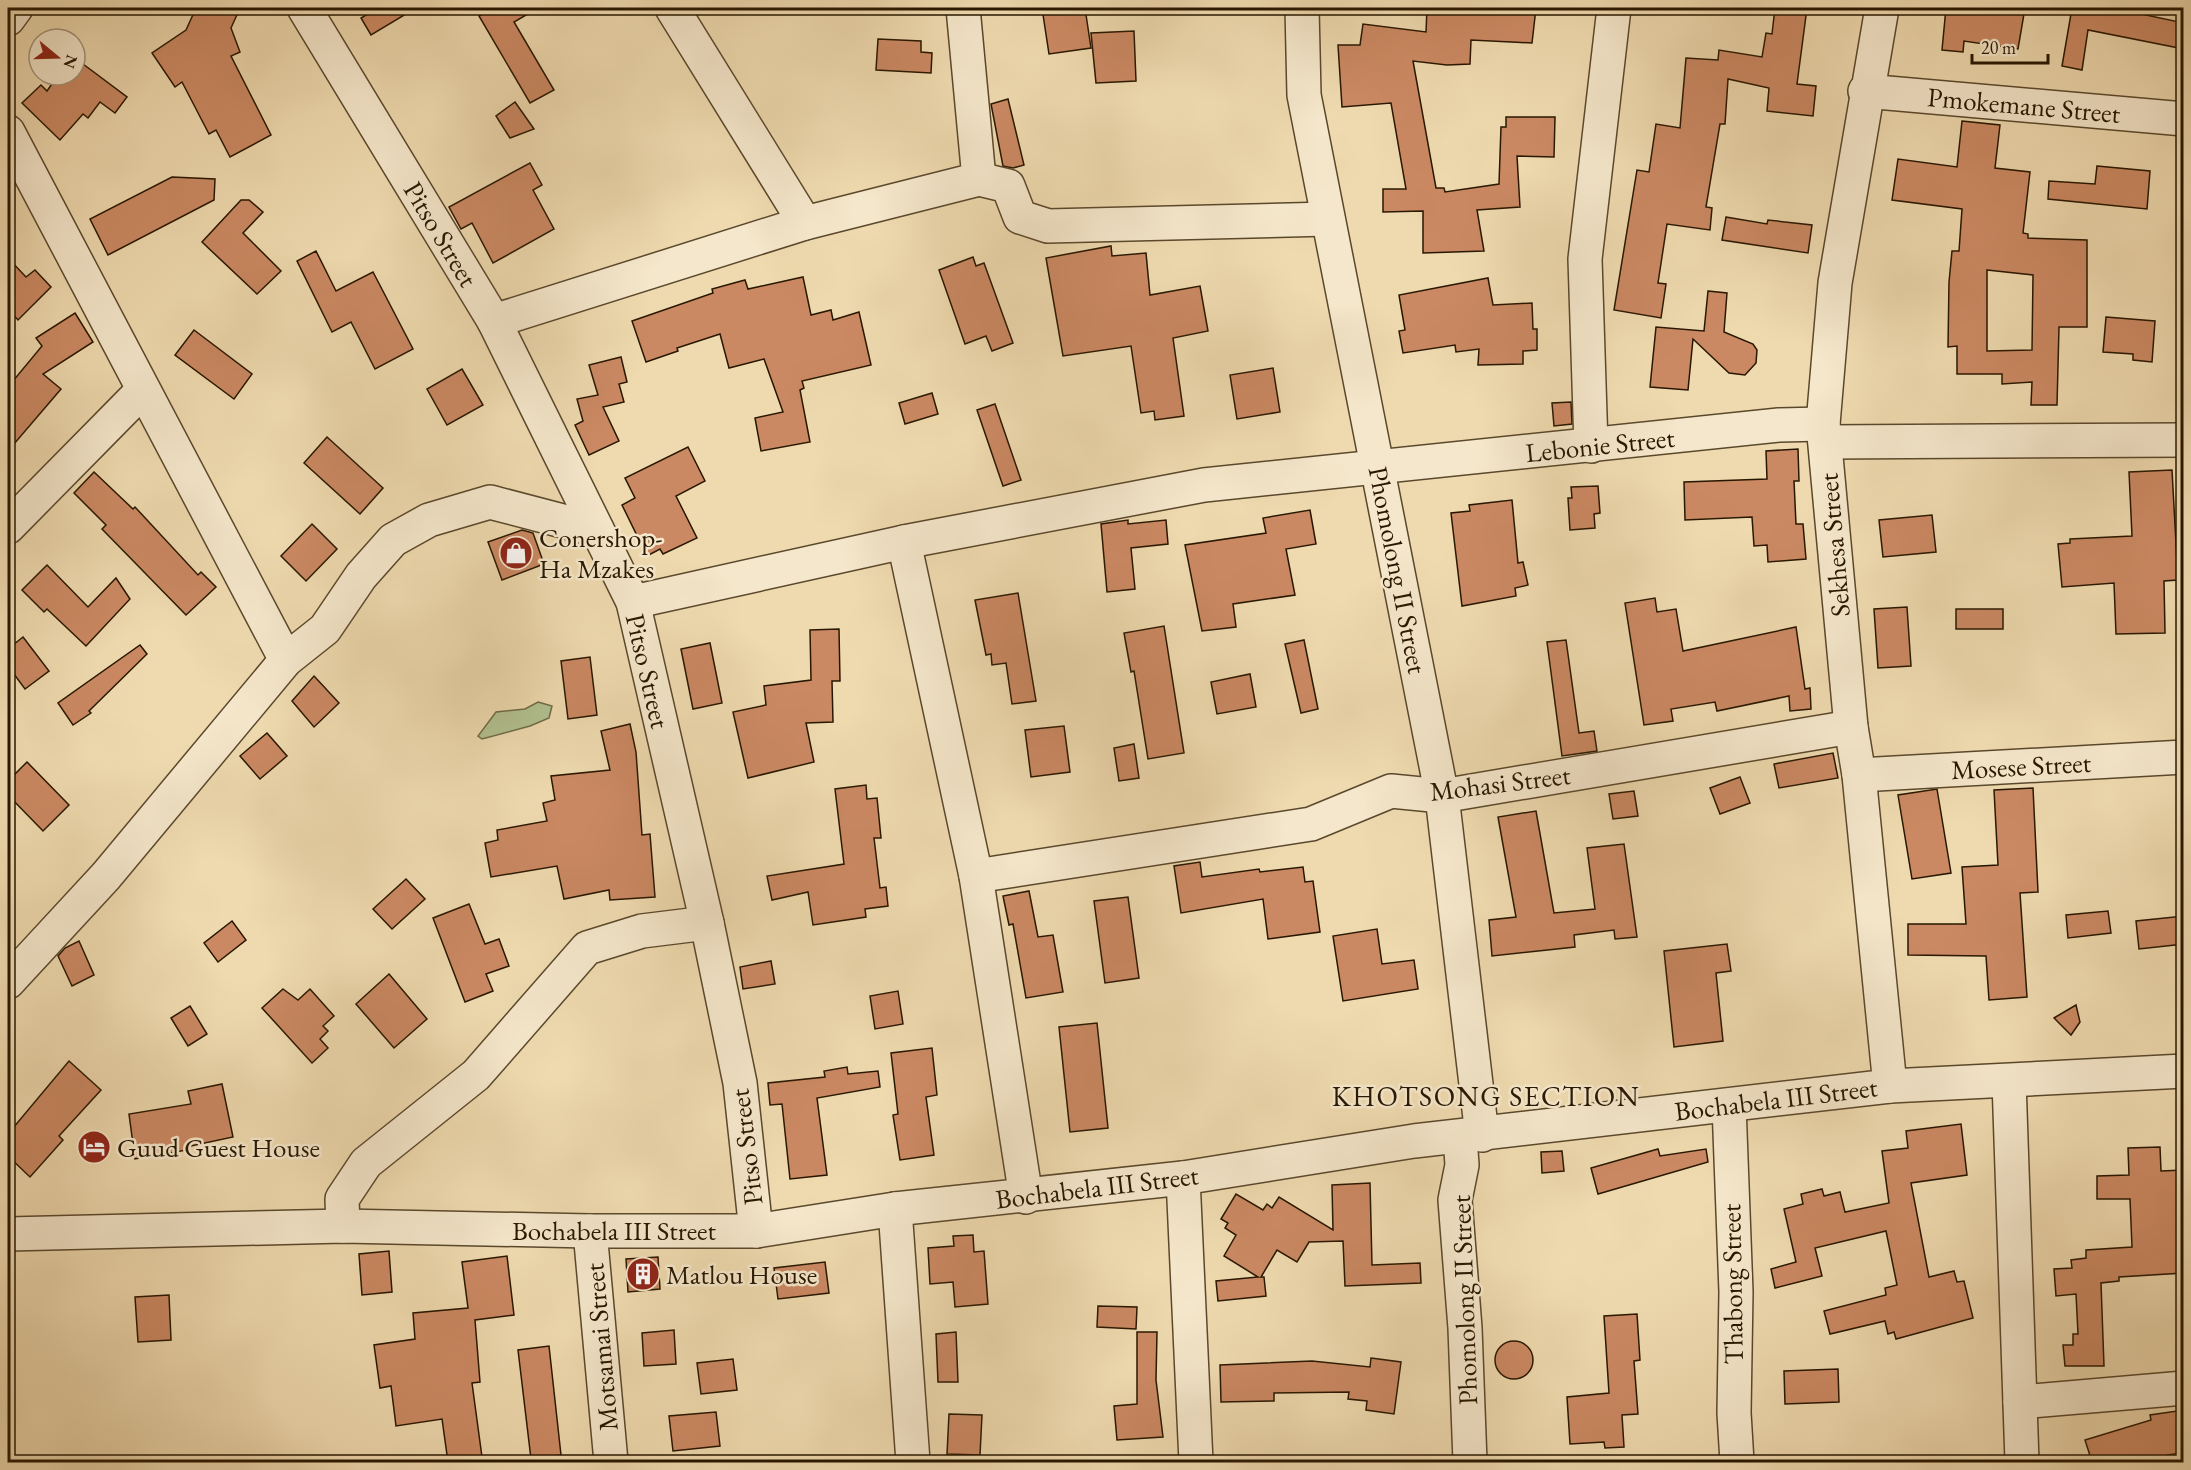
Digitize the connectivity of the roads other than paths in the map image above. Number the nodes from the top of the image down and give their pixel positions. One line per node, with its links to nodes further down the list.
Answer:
1 (16, 8): 8 (street)
2 (304, 8): 15 (street, Pitso Street)
3 (672, 8): 14 (street)
4 (963, 8): 12 (street)
5 (1302, 8): 13 (street, Phomolong II Street)
6 (1614, 8): 19 (street)
7 (1882, 8): 9 (street, Sekhesa Street)
8 (8, 19)
9 (1865, 91): 10 (street, Pmokemane Street); 17 (street, Sekhesa Street)
10 (2184, 119)
11 (8, 132): 16 (street)
12 (979, 179): 13 (street); 14 (street)
13 (1328, 219): 20 (street, Phomolong II Street)
14 (806, 223): 15 (street)
15 (494, 321): 22 (street, Pitso Street)
16 (143, 390): 21 (street); 25 (street)
17 (1824, 433): 18 (street, Lebonie Street); 19 (street, Lebonie Street); 26 (street, Sekhesa Street)
18 (2184, 440)
19 (1592, 446): 20 (street, Lebonie Street)
20 (1378, 467): 23 (street, Lebonie Street); 29 (street, Phomolong II Street)
21 (8, 527)
22 (597, 530): 24 (street, Pitso Street); 25 (street)
23 (904, 542): 24 (street, Lebonie Street); 30 (street)
24 (633, 602): 31 (street, Pitso Street)
25 (286, 660): 32 (street)
26 (1851, 727): 28 (street, Sekhesa Street); 29 (street, Mohasi Street)
27 (2184, 757): 28 (street, Mosese Street)
28 (1859, 775): 35 (street, Sekhesa Street)
29 (1442, 796): 30 (street, Mohasi Street); 37 (street, Phomolong II Street)
30 (976, 876): 39 (street)
31 (707, 923): 41 (street); 43 (street, Pitso Street)
32 (8, 982)
33 (2184, 1071): 34 (street, Bochabela III Street)
34 (2009, 1081): 35 (street, Bochabela III Street); 46 (street)
35 (1890, 1086): 36 (street, Bochabela III Street)
36 (1729, 1105): 37 (street, Bochabela III Street); 51 (street, Thabong Street)
37 (1471, 1136): 38 (street, Bochabela III Street); 50 (street, Phomolong II Street)
38 (1183, 1178): 39 (street, Bochabela III Street); 49 (street)
39 (1026, 1197): 40 (street, Bochabela III Street)
40 (895, 1209): 43 (street, Bochabela III Street); 48 (street)
41 (343, 1226): 42 (street, Bochabela III Street); 44 (street, Bochabela III Street)
42 (590, 1231): 43 (street, Bochabela III Street); 47 (street, Motsamai Street)
43 (756, 1231)
44 (8, 1234)
45 (2184, 1388): 46 (street)
46 (2020, 1402): 52 (street)
47 (611, 1462)
48 (913, 1462)
49 (1196, 1462)
50 (1470, 1462)
51 (1737, 1462)
52 (2022, 1462)

